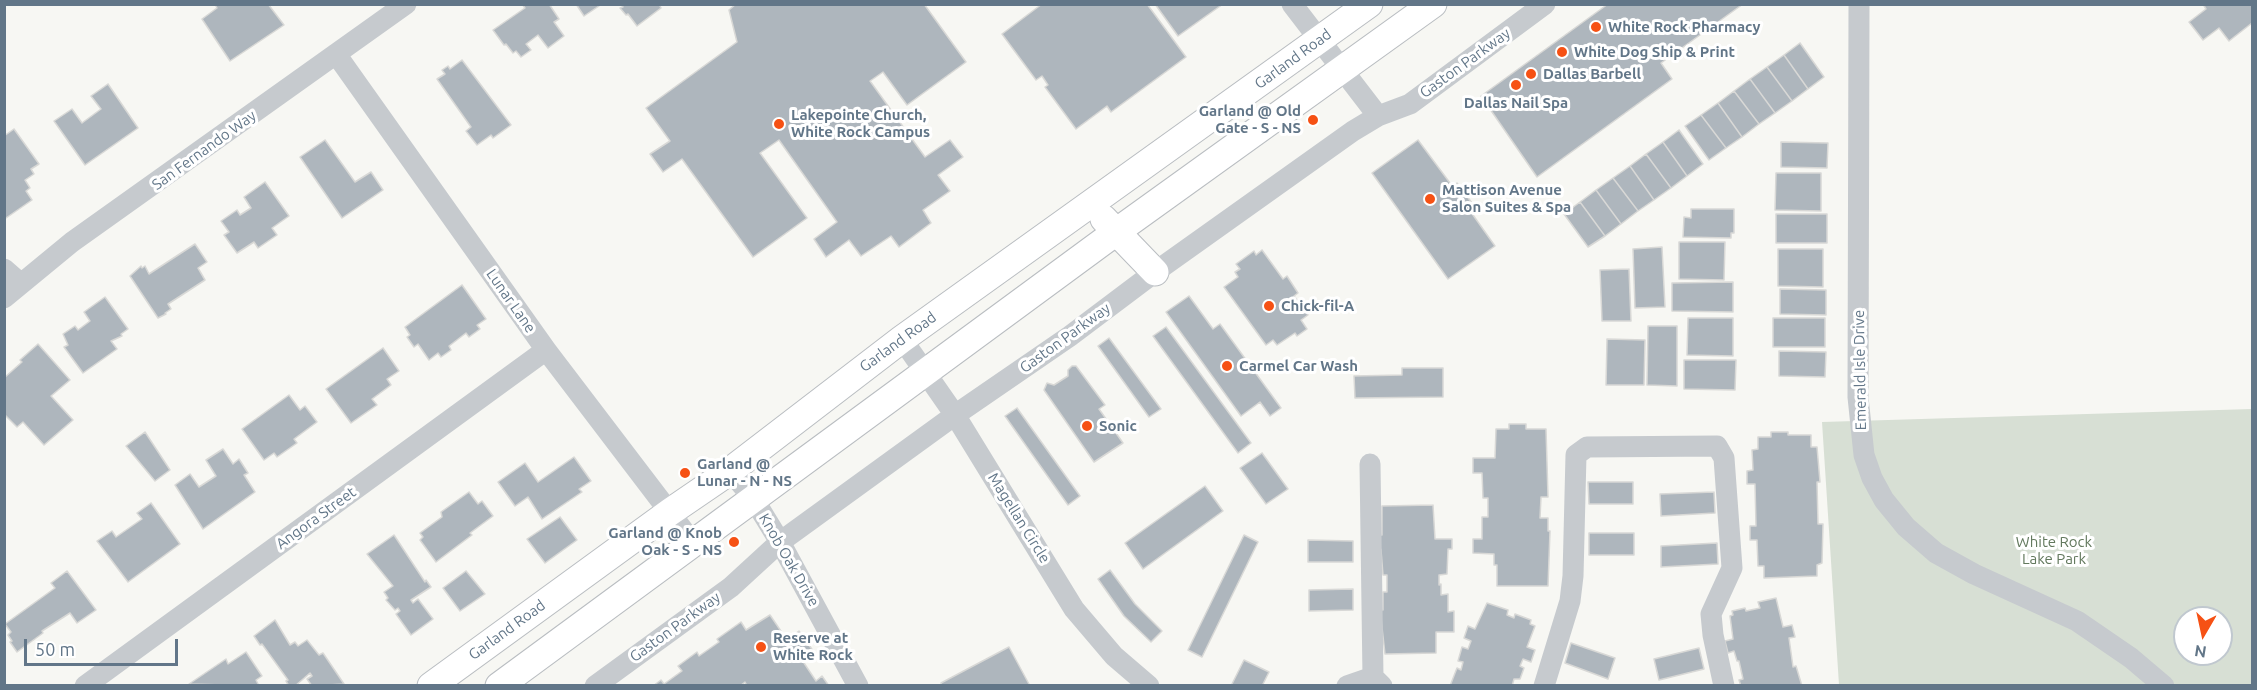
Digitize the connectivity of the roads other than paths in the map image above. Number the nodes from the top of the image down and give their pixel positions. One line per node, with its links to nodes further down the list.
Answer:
1 (406, 4): 8 (street, San Fernando Way)
2 (1292, 4): 7 (street)
3 (1370, 4): 7 (main road, Garland Road)
4 (1433, 4): 9 (main road)
5 (1545, 4): 10 (street, Gaston Parkway)
6 (1859, 4): 37 (street, Emerald Isle Drive)
7 (1318, 41): 9 (street); 11 (main road, Garland Road)
8 (336, 54): 15 (street, San Fernando Way); 18 (street, Lunar Lane)
9 (1341, 71): 10 (street); 12 (main road)
10 (1378, 116): 14 (street, Gaston Parkway)
11 (1091, 203): 12 (main road); 17 (main road, Garland Road)
12 (1116, 232): 14 (main road); 19 (main road)
13 (4, 269): 15 (street)
14 (1155, 272): 20 (street, Gaston Parkway)
15 (20, 283): 16 (street, San Fernando Way)
16 (4, 298)
17 (903, 339): 19 (street, Magellan Circle); 22 (main road, Garland Road)
18 (546, 350): 24 (street, Lunar Lane); 28 (street, Angora Street)
19 (926, 373): 20 (street, Magellan Circle); 23 (main road)
20 (955, 415): 25 (street, Gaston Parkway); 33 (street, Magellan Circle)
21 (1370, 464): 27 (street)
22 (730, 471): 23 (street, Knob Oak Drive); 24 (main road, Garland Road)
23 (753, 498): 25 (street, Knob Oak Drive); 26 (main road)
24 (670, 512): 26 (street, Lunar Lane); 29 (main road, Garland Road)
25 (780, 542): 31 (street, Gaston Parkway); 32 (street, Knob Oak Drive)
26 (693, 543): 30 (main road)
27 (1378, 681): 34 (street)
28 (85, 686)
29 (431, 686)
30 (499, 686)
31 (595, 686)
32 (858, 686)
33 (1149, 686)
34 (1347, 686)
35 (1544, 686): 36 (street)
36 (1724, 686)
37 (2164, 686)

